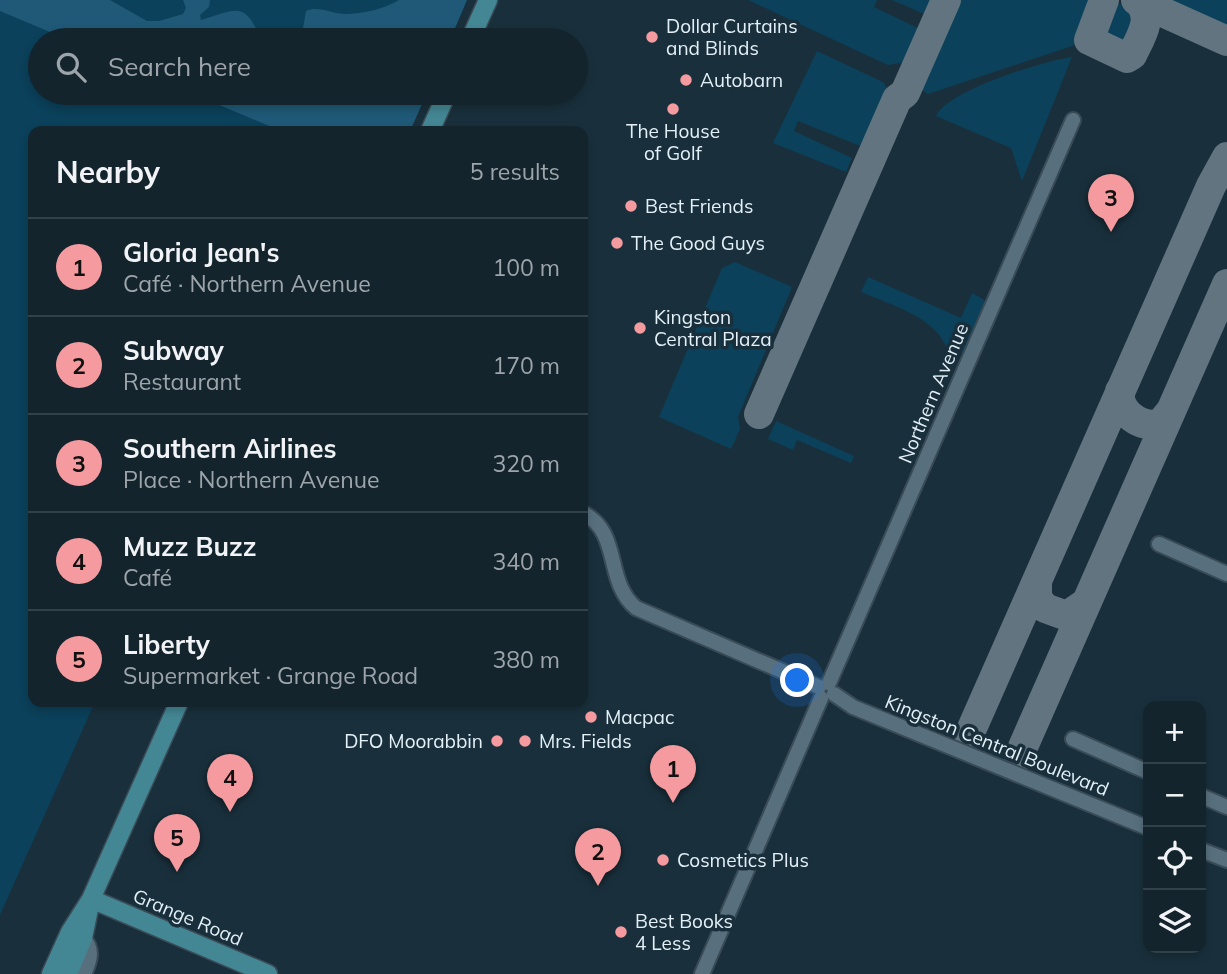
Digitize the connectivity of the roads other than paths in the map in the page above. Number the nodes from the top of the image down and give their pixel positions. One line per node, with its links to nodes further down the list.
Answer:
1 (488, 0): 2 (main road)
2 (475, 28)
3 (442, 105): 5 (main road)
4 (1073, 120): 9 (street, Northern Avenue)
5 (432, 126)
6 (588, 516): 9 (street, Kingston Central Boulevard)
7 (1158, 544): 8 (street)
8 (1227, 574)
9 (826, 690): 15 (street, Kingston Central Boulevard); 24 (street, Northern Avenue)
10 (177, 707): 18 (main road)
11 (1073, 739): 12 (street)
12 (1143, 770)
13 (1206, 798): 14 (street)
14 (1227, 807)
15 (1146, 827)
16 (1206, 852): 17 (street)
17 (1227, 860)
18 (91, 899): 19 (main road); 20 (main road); 23 (main road, Grange Road)
19 (83, 938): 21 (main road); 22 (street)
20 (51, 974)
21 (68, 974)
22 (84, 974)
23 (268, 974)
24 (702, 974)

